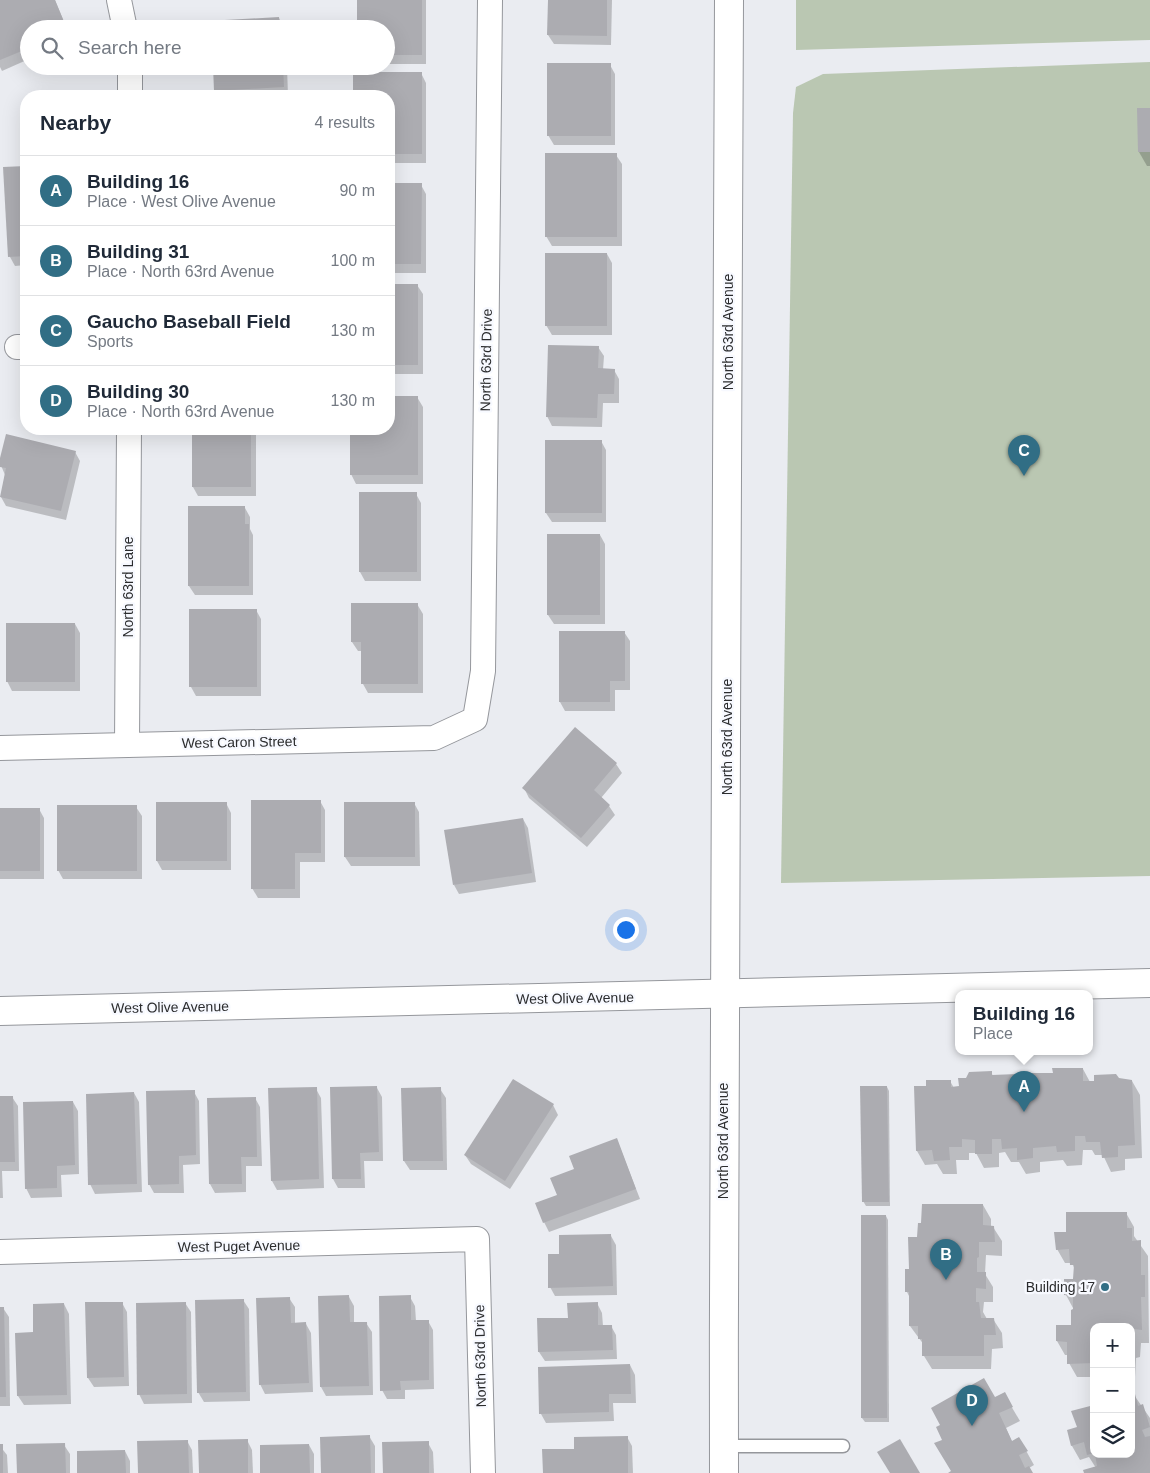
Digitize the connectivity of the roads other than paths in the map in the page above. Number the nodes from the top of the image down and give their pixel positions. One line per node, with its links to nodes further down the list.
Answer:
1 (120, 0): 4 (street)
2 (490, 0): 8 (street, North 63rd Drive)
3 (729, 0): 12 (street, North 63rd Avenue)
4 (124, 20)
5 (130, 75): 6 (street)
6 (130, 90)
7 (129, 435): 9 (street, North 63rd Lane)
8 (475, 719): 9 (street, West Caron Street)
9 (127, 745): 10 (street, West Caron Street)
10 (0, 748)
11 (1150, 983): 12 (street, West Olive Avenue)
12 (724, 994): 13 (street, West Olive Avenue); 16 (street, North 63rd Avenue)
13 (0, 1011)
14 (477, 1240): 15 (street, West Puget Avenue); 18 (street, North 63rd Drive)
15 (0, 1252)
16 (724, 1446): 17 (lane); 19 (street, North 63rd Avenue)
17 (843, 1446)
18 (483, 1473)
19 (724, 1473)

